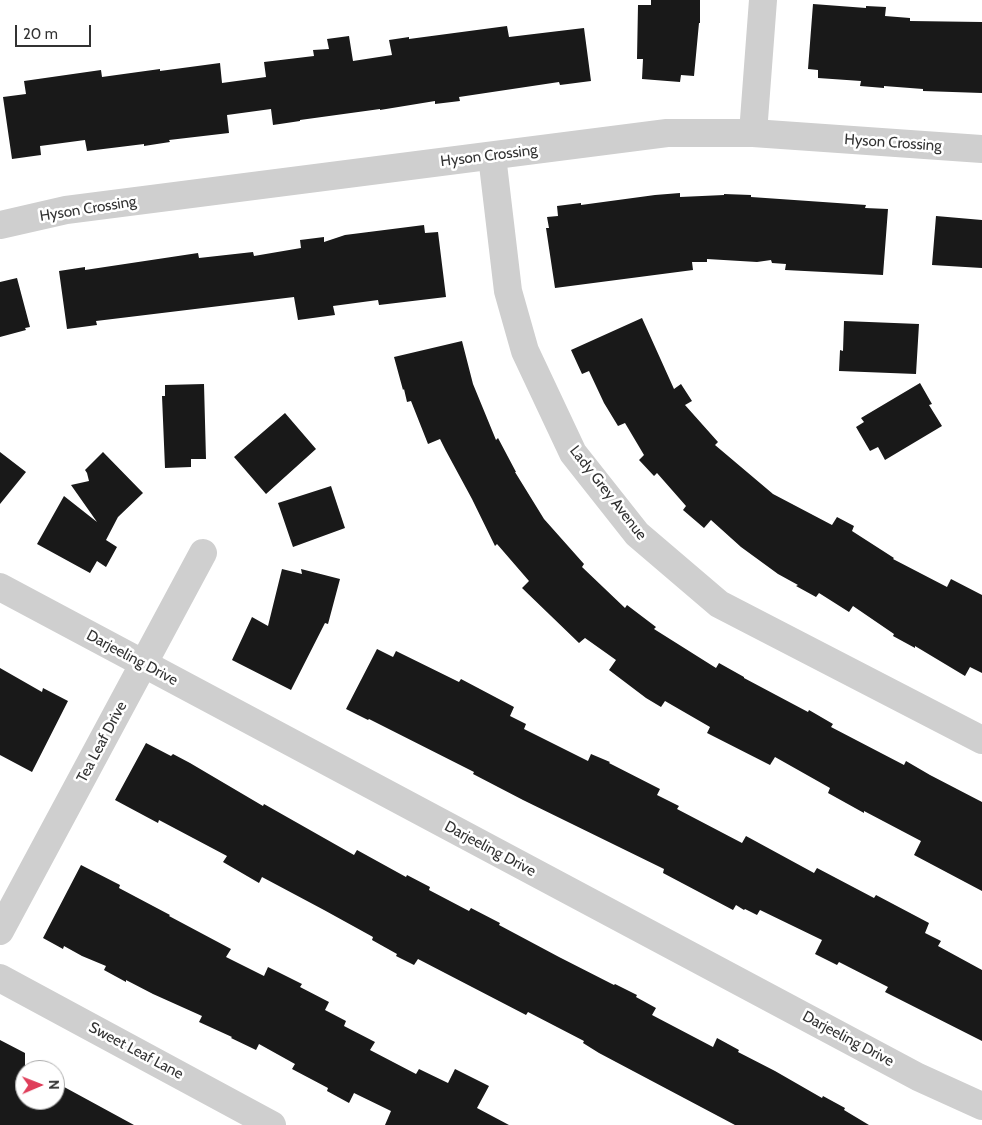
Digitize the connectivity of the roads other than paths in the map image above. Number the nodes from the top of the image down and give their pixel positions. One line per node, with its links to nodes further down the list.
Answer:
1 (763, 0): 2 (street)
2 (753, 133): 3 (street, Hyson Crossing); 4 (street, Hyson Crossing)
3 (982, 149)
4 (492, 156): 5 (street, Hyson Crossing); 9 (street, Lady Grey Avenue)
5 (0, 225)
6 (204, 553): 8 (street, Tea Leaf Drive)
7 (0, 587): 8 (street, Darjeeling Drive)
8 (144, 665): 10 (street, Tea Leaf Drive); 12 (street, Darjeeling Drive)
9 (982, 740)
10 (0, 931)
11 (0, 978): 13 (street, Sweet Leaf Lane)
12 (982, 1106)
13 (272, 1125)

